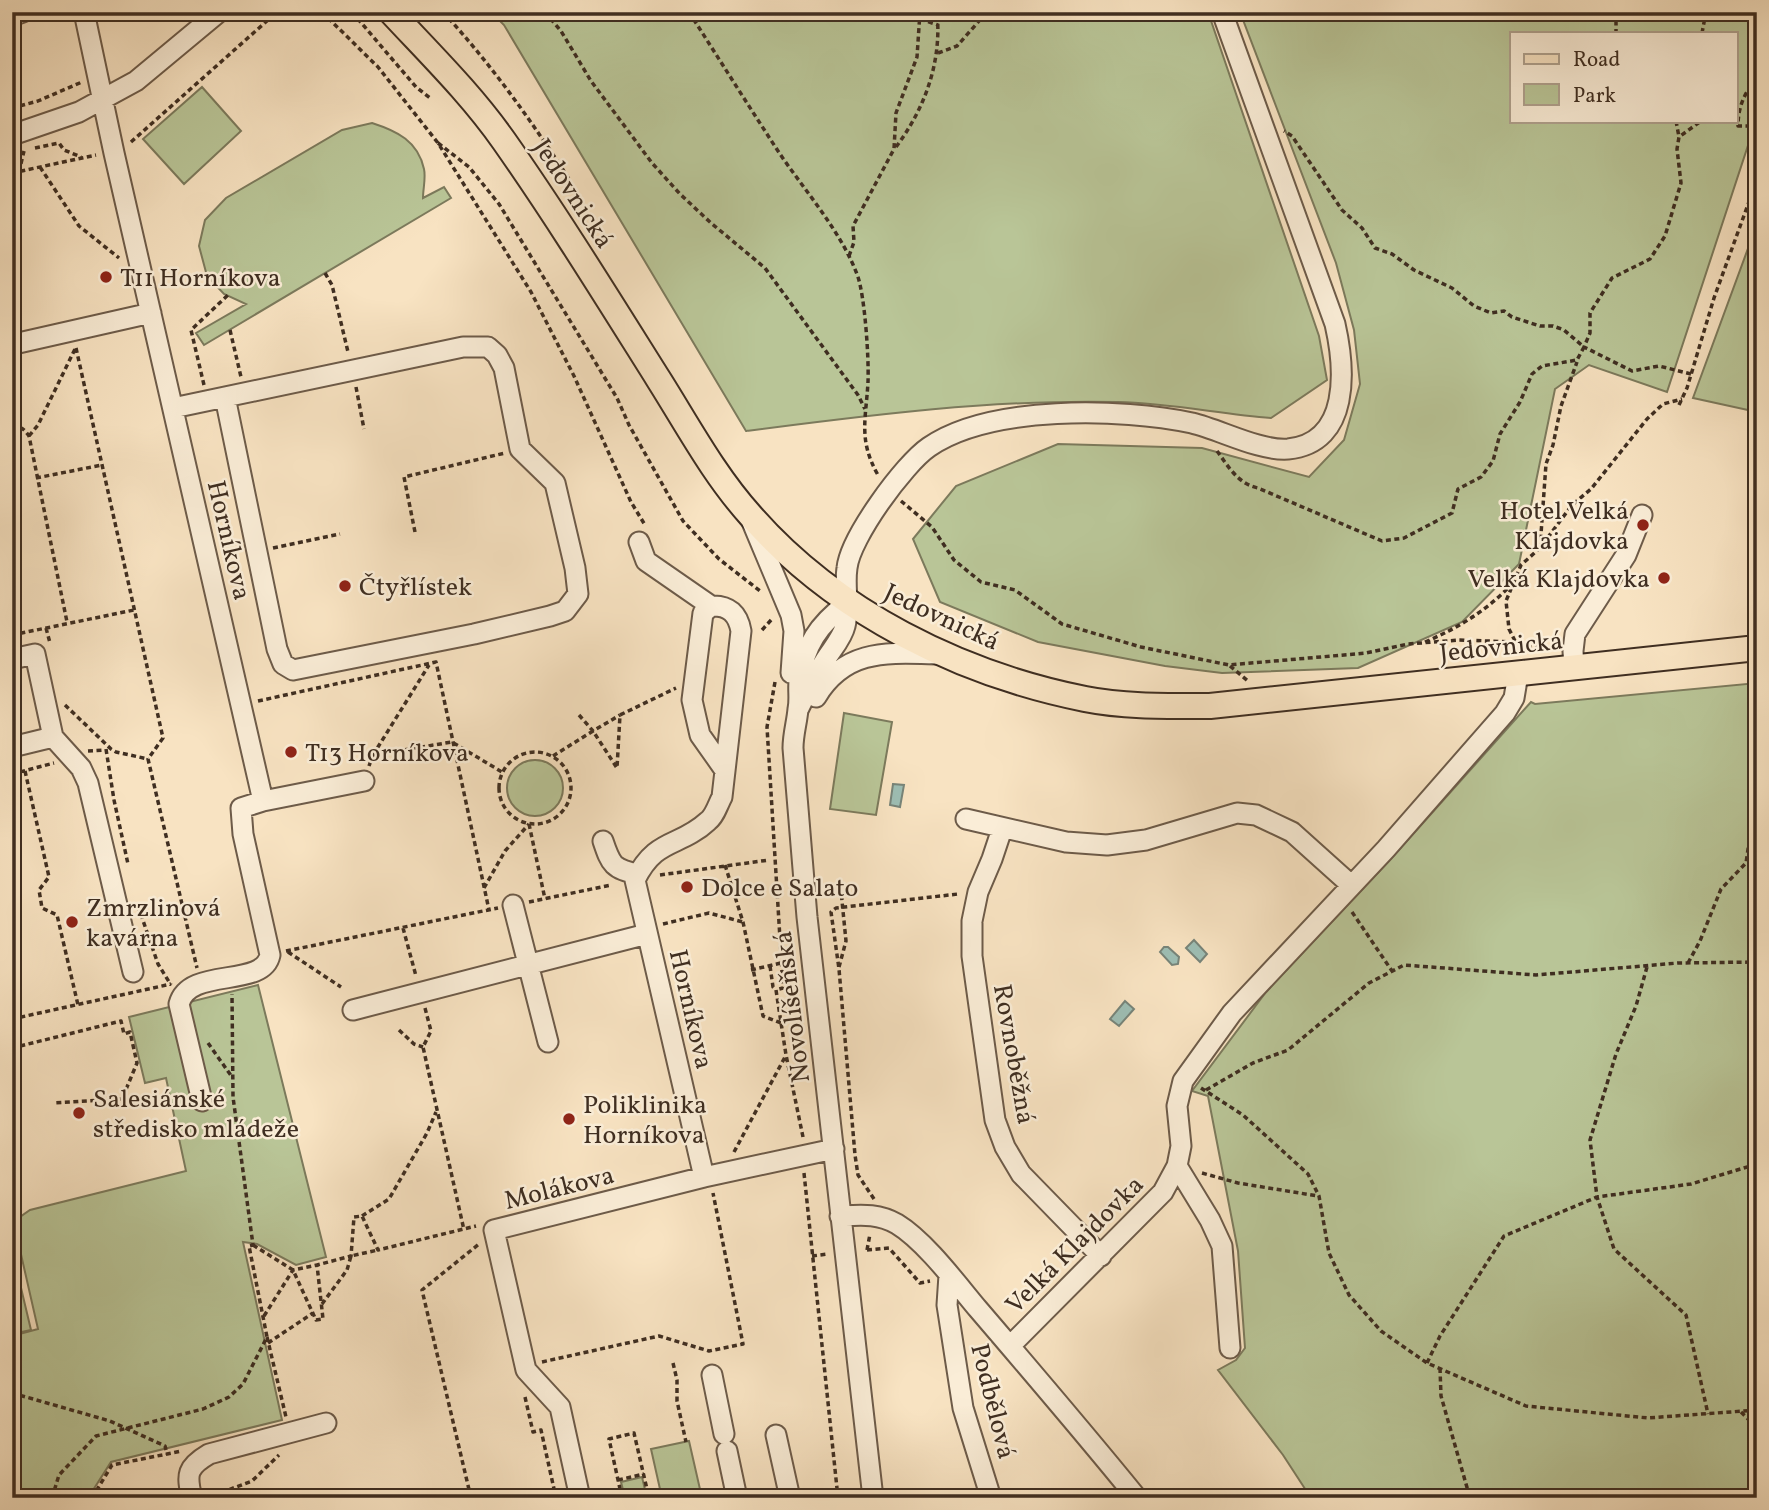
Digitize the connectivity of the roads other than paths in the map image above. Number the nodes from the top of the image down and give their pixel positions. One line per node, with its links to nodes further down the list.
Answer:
1 (23, 12): 6 (street)
2 (84, 12): 7 (street, Horníkova)
3 (219, 12): 7 (street)
4 (391, 12): 13 (main road, Jedovnická)
5 (1222, 12): 16 (street)
6 (12, 16)
7 (103, 101): 8 (street); 9 (street, Horníkova)
8 (12, 135)
9 (151, 313): 10 (street); 12 (street, Horníkova)
10 (13, 344)
11 (226, 397): 11 (street); 12 (street)
12 (173, 408): 28 (street, Horníkova)
13 (750, 515): 16 (main road, Jedovnická); 23 (street)
14 (1642, 515): 21 (street)
15 (643, 536): 17 (street)
16 (847, 603): 19 (main road, Jedovnická); 23 (street, Novolíšeňská)
17 (711, 606): 26 (street); 26 (street)
18 (1757, 648): 21 (main road, Jedovnická)
19 (944, 654): 22 (main road, Jedovnická); 23 (street)
20 (12, 659): 24 (street)
21 (1574, 659): 22 (main road, Jedovnická)
22 (1518, 674): 33 (street, Velká Klajdovka)
23 (793, 734): 41 (street, Novolíšeňská)
24 (53, 737): 25 (street); 37 (street)
25 (12, 747)
26 (724, 769): 32 (street)
27 (364, 781): 28 (street)
28 (263, 801): 40 (street)
29 (966, 820): 30 (street)
30 (1002, 829): 33 (street); 45 (street, Rovnoběžná)
31 (603, 841): 32 (street)
32 (638, 874): 35 (street, Horníkova)
33 (1346, 890): 42 (street, Velká Klajdovka)
34 (513, 905): 36 (street)
35 (647, 931): 36 (street); 43 (street, Horníkova)
36 (528, 963): 38 (street); 39 (street)
37 (133, 972)
38 (353, 1010)
39 (548, 1042)
40 (202, 1101)
41 (834, 1149): 43 (street, Molákova); 44 (street, Novolíšeňská)
42 (1177, 1166): 45 (street, Velká Klajdovka); 48 (street)
43 (704, 1174): 53 (street, Molákova)
44 (840, 1216): 46 (street); 56 (street, Novolíšeňská)
45 (1101, 1256): 47 (street, Velká Klajdovka)
46 (948, 1282): 47 (street); 57 (street, Podbělová)
47 (1010, 1346): 58 (street)
48 (1230, 1348)
49 (712, 1375): 54 (street)
50 (326, 1423): 52 (street)
51 (776, 1435): 55 (street)
52 (192, 1498)
53 (580, 1498)
54 (737, 1498)
55 (790, 1498)
56 (873, 1498)
57 (991, 1498)
58 (1138, 1498)

